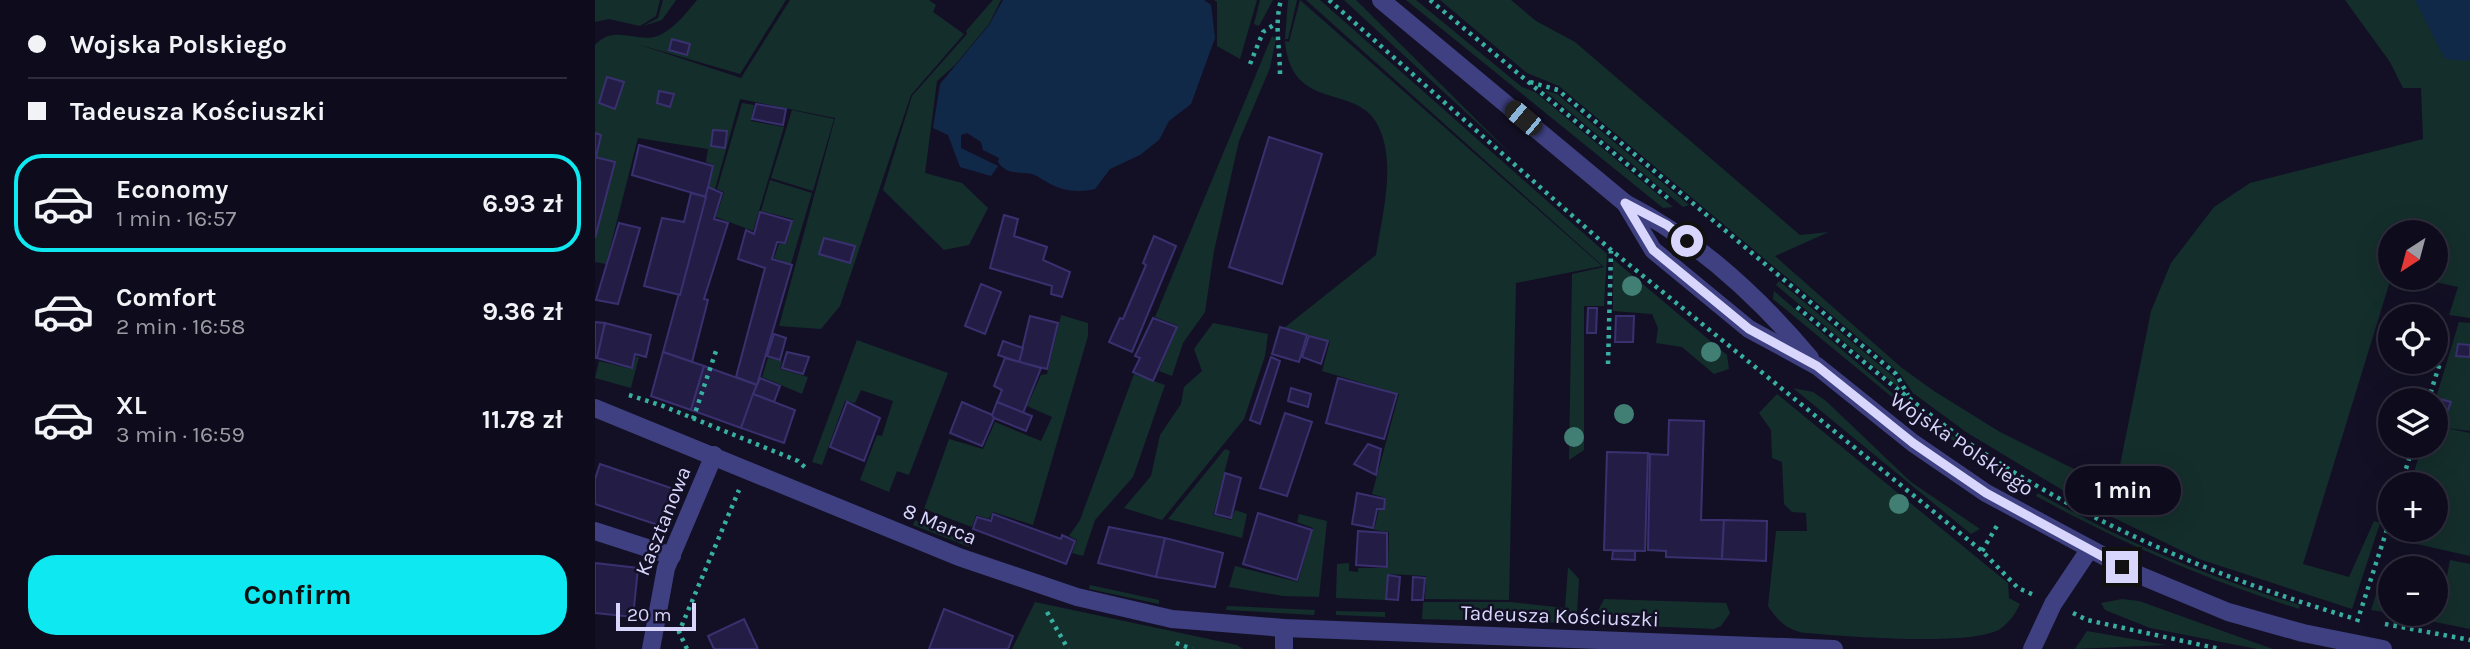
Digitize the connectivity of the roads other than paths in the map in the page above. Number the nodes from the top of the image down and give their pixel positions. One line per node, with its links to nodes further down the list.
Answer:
1 (1381, 0): 2 (street, Wojska Polskiego)
2 (1625, 203): 3 (street, Wojska Polskiego); 3 (street, Wojska Polskiego)
3 (1817, 366): 7 (street, Wojska Polskiego)
4 (595, 408): 5 (street, 8 Marca)
5 (714, 455): 8 (street, Kasztanowa); 9 (street, 8 Marca)
6 (595, 531): 8 (street)
7 (2089, 550): 13 (street); 14 (street)
8 (672, 556): 10 (street, Kasztanowa)
9 (1284, 628): 11 (street); 12 (street, Tadeusza Kościuszki)
10 (653, 648)
11 (1284, 649)
12 (1834, 649)
13 (2032, 649)
14 (2383, 649)

